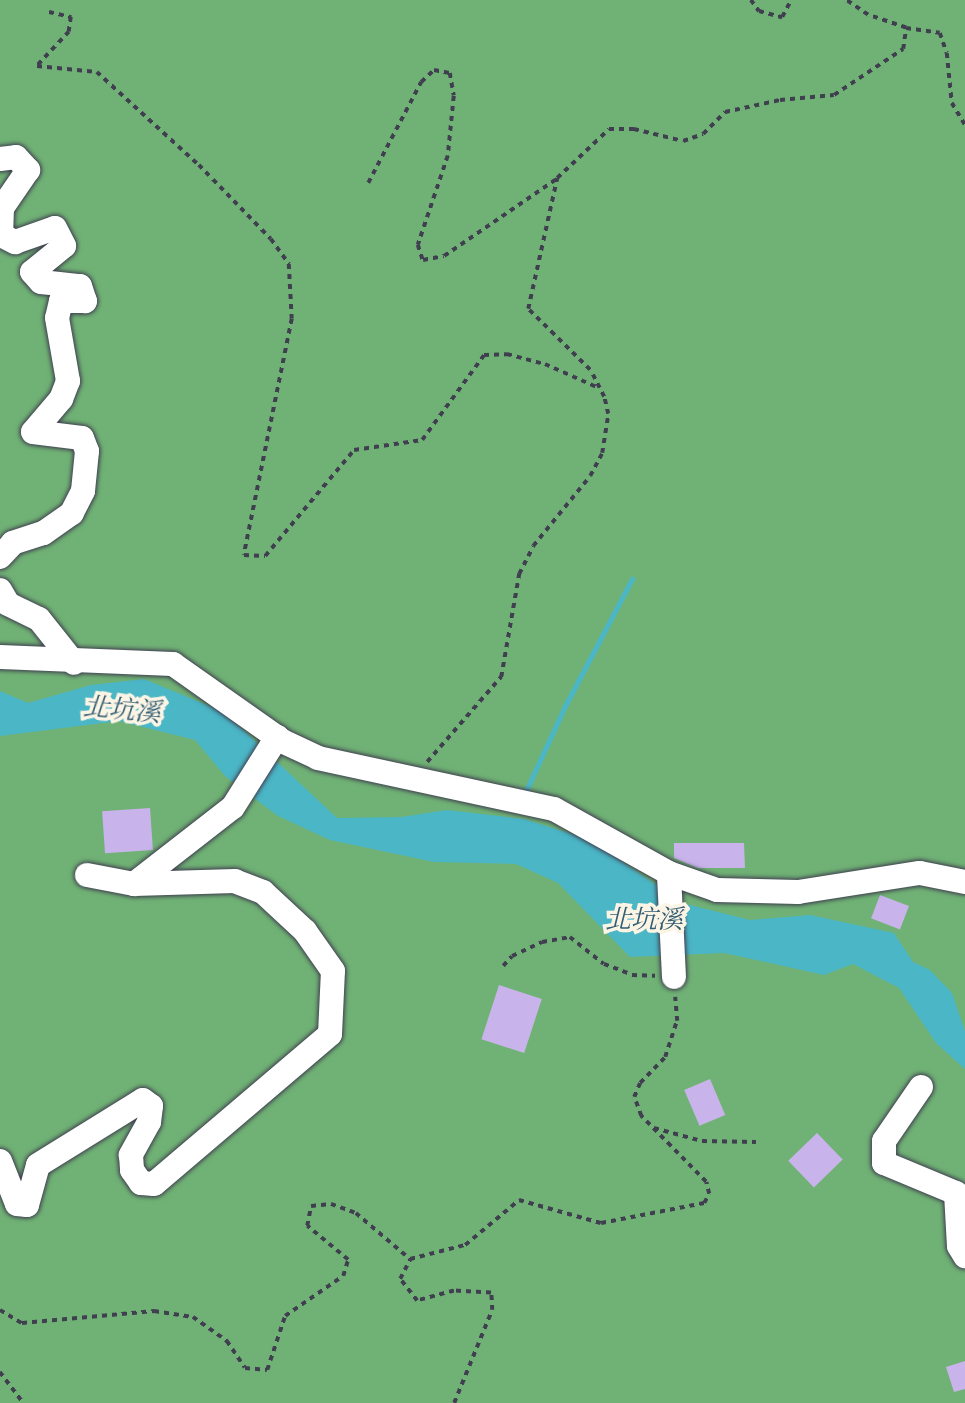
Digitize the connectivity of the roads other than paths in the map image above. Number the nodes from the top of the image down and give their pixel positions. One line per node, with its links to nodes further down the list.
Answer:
1 (0, 159): 2 (street)
2 (0, 557)
3 (0, 590): 5 (street)
4 (0, 657): 5 (street)
5 (74, 663): 6 (street)
6 (276, 737): 9 (street); 10 (street)
7 (88, 875): 10 (street)
8 (669, 875): 11 (street)
9 (965, 882)
10 (134, 884): 13 (street)
11 (674, 977)
12 (921, 1087): 14 (street)
13 (0, 1161)
14 (965, 1256)

